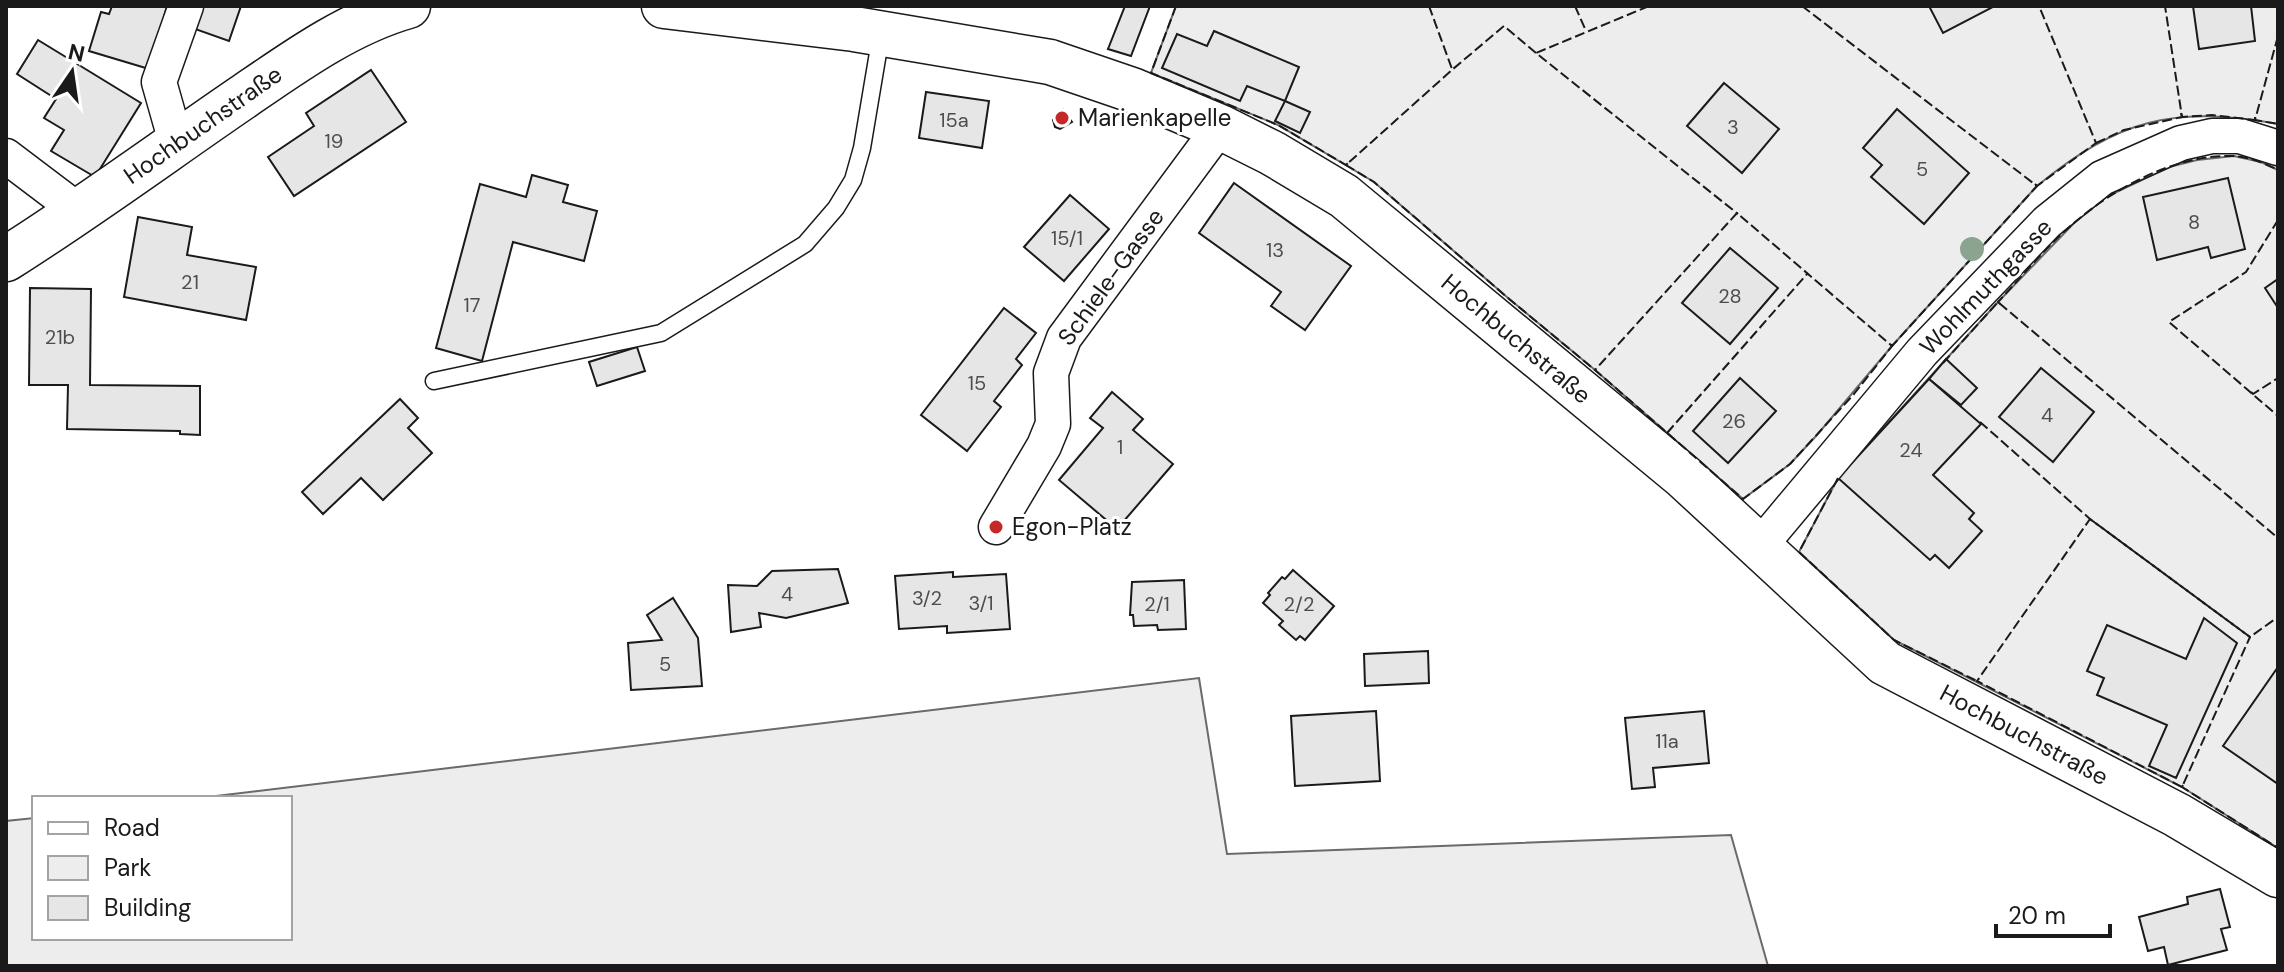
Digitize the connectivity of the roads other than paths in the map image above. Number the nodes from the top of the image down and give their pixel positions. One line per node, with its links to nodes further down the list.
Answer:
1 (186, 6): 6 (street)
2 (408, 6): 6 (street, Hochbuchstraße)
3 (664, 6): 4 (street, Hochbuchstraße)
4 (882, 34): 5 (street, Hochbuchstraße); 11 (lane)
5 (1220, 127): 12 (street, Schiele-Gasse); 13 (street, Hochbuchstraße)
6 (176, 142): 9 (street, Hochbuchstraße)
7 (2278, 148): 13 (street, Wohlmuthgasse)
8 (6, 156): 9 (street)
9 (80, 212): 10 (street, Hochbuchstraße)
10 (6, 259)
11 (434, 381)
12 (996, 527)
13 (1759, 547): 14 (street, Hochbuchstraße)
14 (2278, 875)

